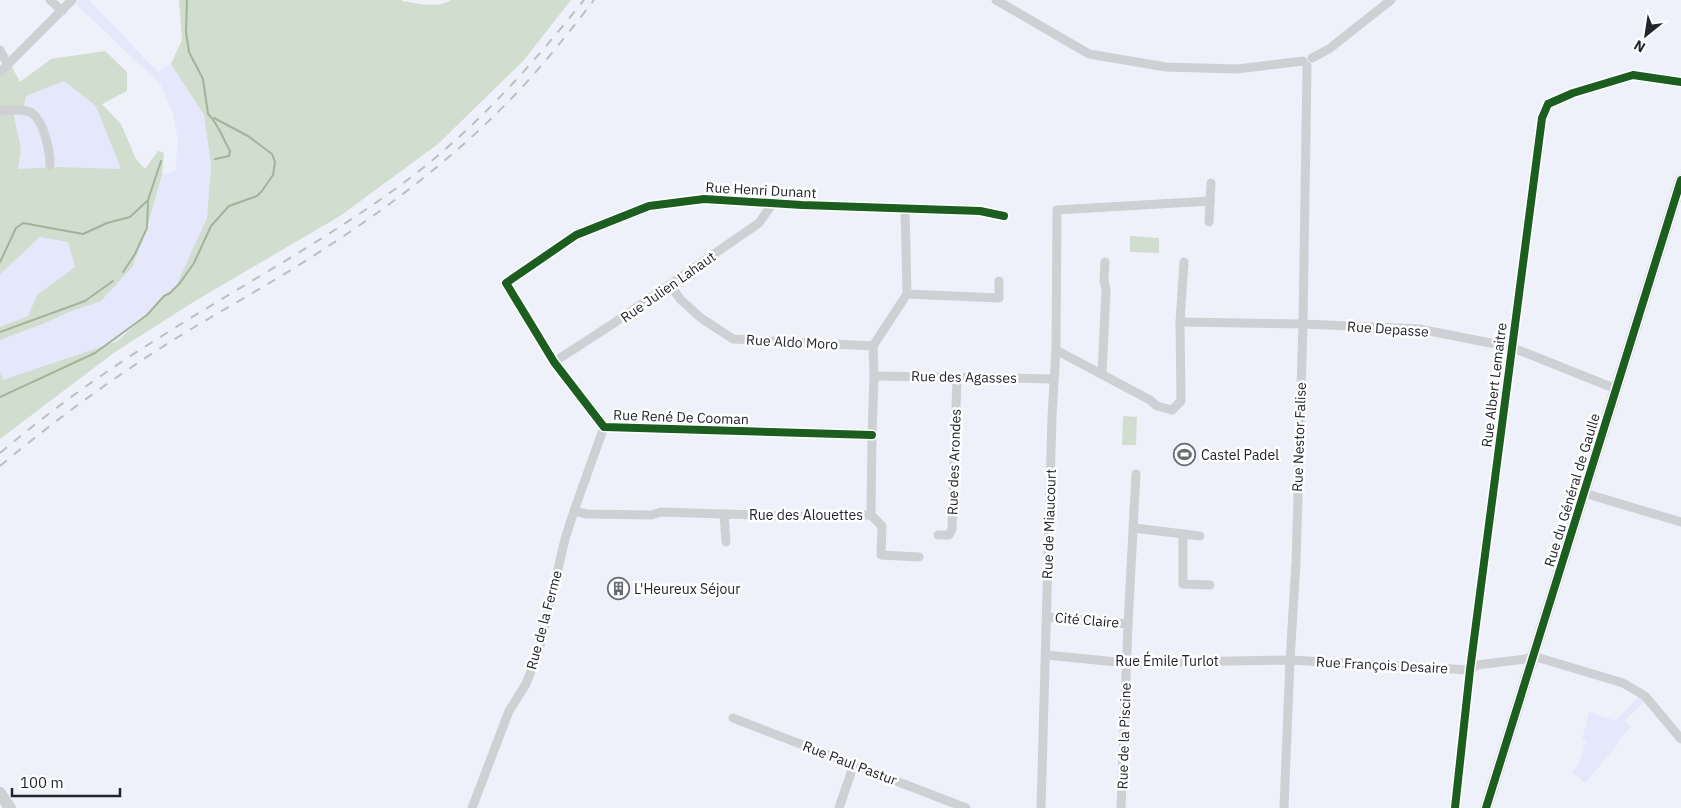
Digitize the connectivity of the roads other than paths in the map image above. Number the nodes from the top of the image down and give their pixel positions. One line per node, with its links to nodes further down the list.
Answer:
1 (50, 0): 5 (street)
2 (72, 0): 5 (street)
3 (996, 0): 7 (street)
4 (1391, 0): 7 (street)
5 (62, 11): 8 (street)
6 (0, 50): 8 (street)
7 (1307, 61): 27 (street, Rue Nestor Falise)
8 (8, 65): 9 (street)
9 (0, 72)
10 (1681, 82): 29 (street, Rue Albert Lemaitre)
11 (0, 111): 12 (street)
12 (50, 165)
13 (1681, 180): 36 (main road, Rue du Général de Gaulle)
14 (1211, 182): 15 (street)
15 (1210, 201): 19 (street); 30 (street, Rue de Miaucourt)
16 (773, 203): 17 (street, Rue Henri Dunant); 23 (street, Rue Henri Dunant); 24 (street, Rue Julien Lahaut)
17 (905, 208): 18 (street, Rue Henri Dunant); 25 (street)
18 (1004, 216)
19 (1209, 222)
20 (1104, 262): 32 (street)
21 (1184, 262): 26 (street)
22 (1000, 281): 25 (street)
23 (506, 283): 31 (street, Rue René De Cooman)
24 (670, 285): 28 (street, Rue Aldo Moro); 31 (street, Rue Julien Lahaut)
25 (907, 294): 28 (street)
26 (1180, 322): 27 (street, Rue Depasse); 32 (street)
27 (1303, 324): 29 (street, Rue Depasse); 56 (street, Rue Nestor Falise)
28 (873, 346): 33 (street, Rue des Alouettes)
29 (1511, 347): 36 (street, Rue Depasse); 58 (street, Rue Albert Lemaitre)
30 (1056, 350): 32 (street); 35 (street, Rue de Miaucourt)
31 (554, 362): 37 (street, Rue René De Cooman)
32 (1102, 374)
33 (874, 376): 34 (street, Rue des Agasses); 38 (street, Rue des Alouettes)
34 (957, 377): 35 (street, Rue des Agasses); 47 (street, Rue des Arondes)
35 (1054, 379): 52 (street, Rue de Miaucourt)
36 (1616, 389): 40 (main road, Rue du Général de Gaulle)
37 (604, 427): 38 (street, Rue René De Cooman); 41 (street, Rue de la Ferme)
38 (872, 435): 43 (street, Rue des Alouettes)
39 (1136, 474): 45 (street, Rue de la Piscine)
40 (1584, 493): 44 (street); 55 (main road, Rue du Général de Gaulle)
41 (574, 511): 42 (street, Rue des Alouettes); 64 (street, Rue de la Ferme)
42 (724, 514): 43 (street, Rue des Alouettes); 49 (street)
43 (871, 515): 50 (street)
44 (1681, 522)
45 (1134, 528): 46 (street); 53 (street, Rue de la Piscine)
46 (1183, 534): 48 (street); 51 (street)
47 (938, 535)
48 (1200, 536)
49 (726, 542)
50 (919, 557)
51 (1210, 585)
52 (1047, 617): 53 (street, Cité Claire); 54 (street, Rue de Miaucourt)
53 (1128, 624): 57 (street, Rue de la Piscine)
54 (1046, 655): 57 (street, Rue Émile Turlot); 67 (street, Rue de Miaucourt)
55 (1533, 656): 58 (street, Rue François Desaire); 60 (street); 71 (main road, Rue du Général de Gaulle)
56 (1290, 660): 57 (street, Rue Émile Turlot); 58 (street, Rue François Desaire); 69 (street, Rue Nestor Falise)
57 (1127, 663): 68 (street, Rue de la Piscine)
58 (1470, 670): 70 (street, Rue Albert Lemaitre)
59 (733, 718): 61 (street, Rue Paul Pastur)
60 (1681, 739)
61 (854, 764): 65 (street); 66 (street, Rue Paul Pastur)
62 (0, 793): 63 (main road)
63 (10, 808)
64 (472, 808)
65 (839, 808)
66 (966, 808)
67 (1041, 808)
68 (1121, 808)
69 (1284, 808)
70 (1455, 808)
71 (1486, 808)

